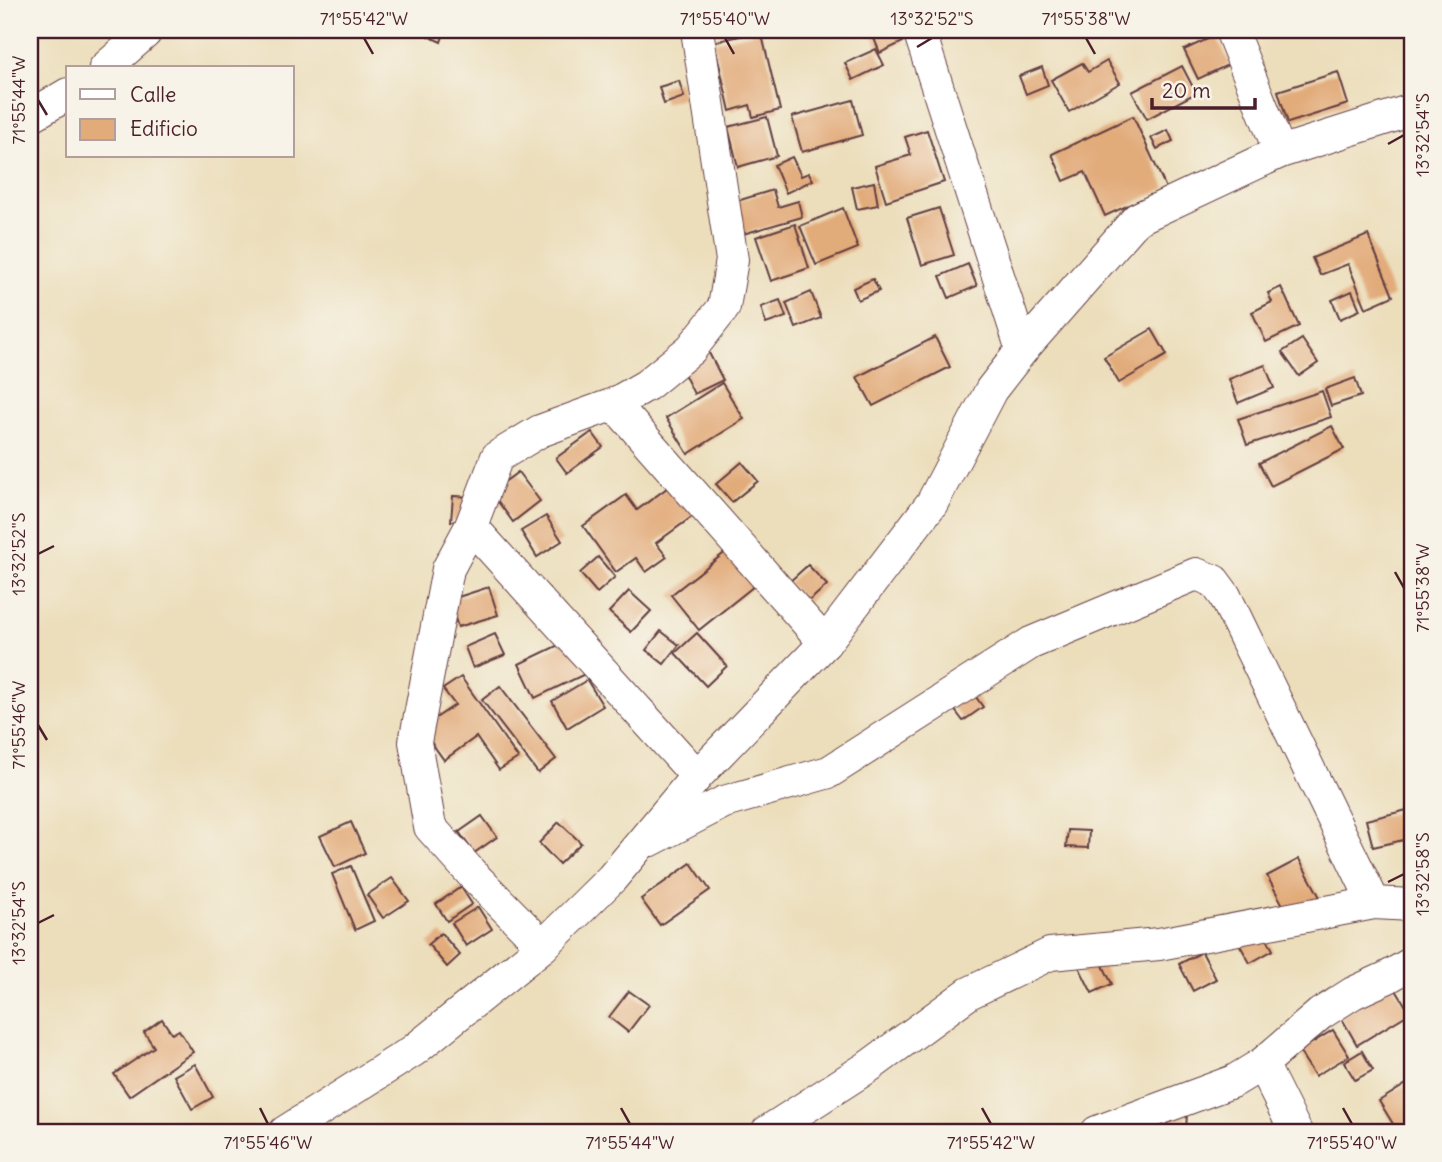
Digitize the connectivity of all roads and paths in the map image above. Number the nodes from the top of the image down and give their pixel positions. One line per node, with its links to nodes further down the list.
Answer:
1 (146, 30): 5 (street)
2 (697, 30): 11 (street)
3 (919, 30): 10 (street)
4 (1231, 30): 9 (street)
5 (107, 66)
6 (66, 95): 8 (street)
7 (1412, 110): 9 (street)
8 (30, 114)
9 (1280, 152): 10 (street)
10 (1022, 350): 13 (street)
11 (614, 404): 12 (street); 13 (street)
12 (471, 526): 14 (street); 18 (street)
13 (825, 643): 14 (street)
14 (696, 776): 15 (street)
15 (636, 848): 16 (street); 18 (street)
16 (1374, 903): 17 (street); 22 (street)
17 (1412, 905)
18 (543, 946): 21 (street)
19 (1411, 968): 20 (street)
20 (1262, 1065): 23 (street); 24 (street)
21 (285, 1132)
22 (767, 1132)
23 (1097, 1132)
24 (1296, 1132)

